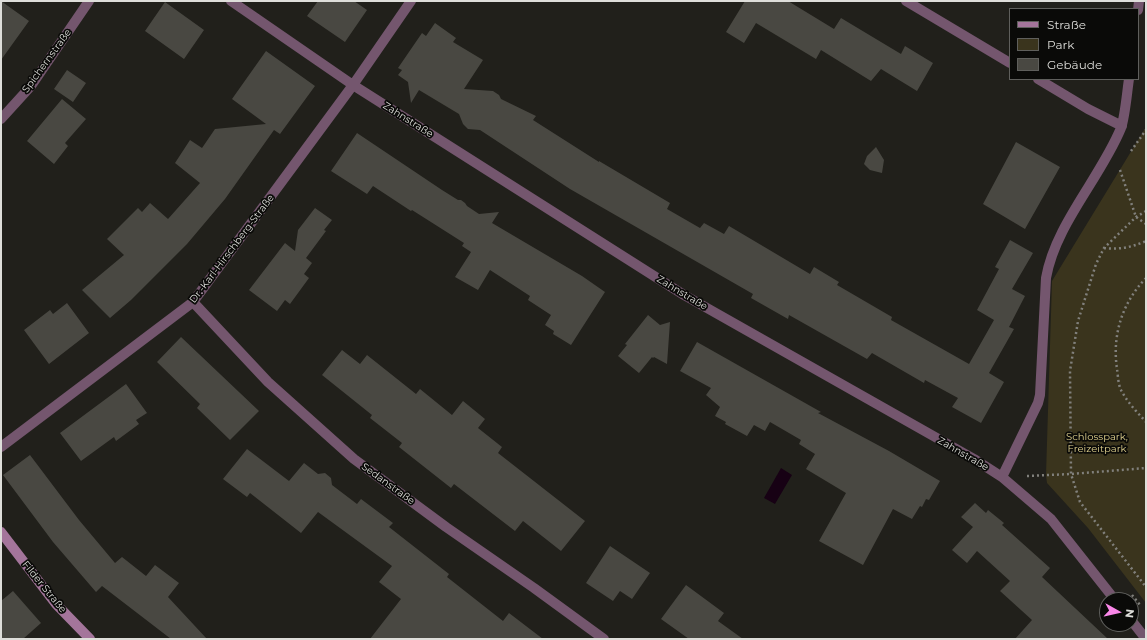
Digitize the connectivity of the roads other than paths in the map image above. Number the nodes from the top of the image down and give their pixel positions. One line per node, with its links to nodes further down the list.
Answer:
1 (89, 1): 9 (street, Spichernstraße)
2 (231, 1): 8 (street, Zahnstraße)
3 (411, 1): 8 (street, Dr.-Karl-Hirschberg-Straße)
4 (906, 1): 5 (street)
5 (1009, 62)
6 (1040, 80): 10 (street)
7 (1129, 80): 10 (street)
8 (353, 86): 11 (street, Dr.-Karl-Hirschberg-Straße); 13 (street, Zahnstraße)
9 (1, 119)
10 (1122, 126): 13 (street)
11 (193, 302): 12 (street, Dr.-Karl-Hirschberg-Straße); 18 (street, Sedanstraße)
12 (1, 447)
13 (1002, 477): 15 (street, Zahnstraße)
14 (1, 532): 17 (street, Filder Straße)
15 (1109, 592)
16 (1139, 630): 19 (street)
17 (90, 639)
18 (604, 639)
19 (1146, 639)

